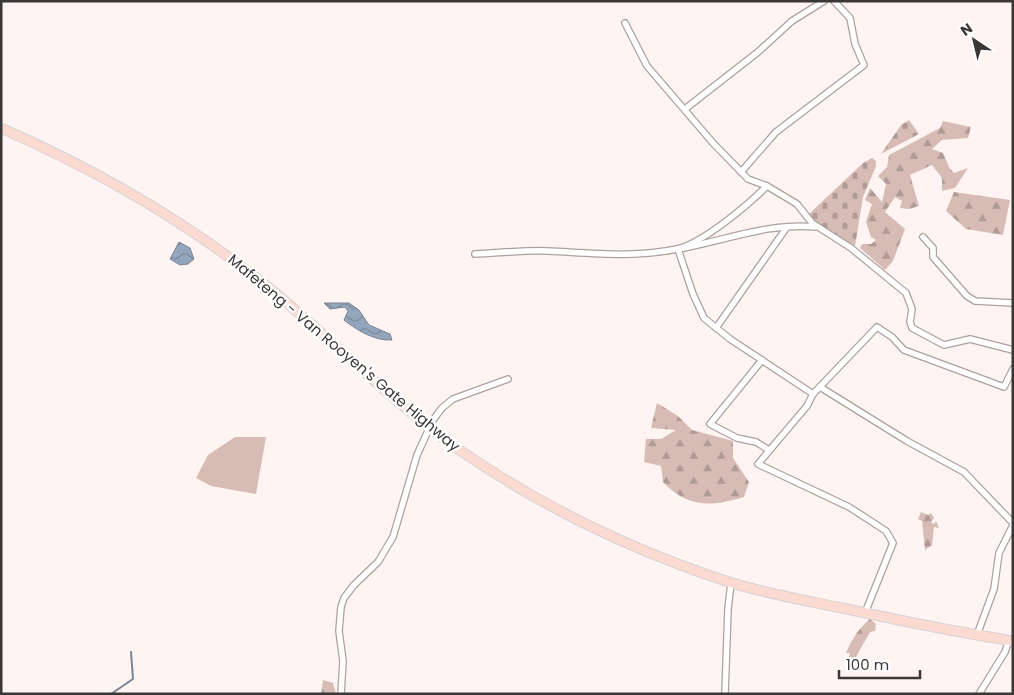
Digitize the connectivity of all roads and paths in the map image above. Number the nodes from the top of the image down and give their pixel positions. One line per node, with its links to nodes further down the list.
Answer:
1 (824, 1): 4 (street)
2 (834, 1): 6 (street)
3 (625, 24): 4 (street)
4 (685, 109): 6 (street)
5 (1, 128): 21 (main road, Mafeteng - Van Rooyen's Gate Highway)
6 (741, 172): 7 (street)
7 (767, 186): 9 (street); 11 (street)
8 (787, 226): 9 (street); 11 (street); 14 (street)
9 (817, 227): 15 (street)
10 (923, 237): 13 (street)
11 (678, 249): 12 (street); 14 (street)
12 (476, 254)
13 (1013, 303)
14 (716, 328): 16 (street)
15 (1013, 350)
16 (762, 360): 20 (street); 22 (street)
17 (1013, 369): 19 (street)
18 (508, 379): 21 (street)
19 (820, 387): 20 (street); 23 (street)
20 (814, 394): 22 (street)
21 (431, 429): 24 (main road, Mafeteng - Van Rooyen's Gate Highway); 28 (street)
22 (769, 450): 25 (street)
23 (1013, 524): 26 (street)
24 (731, 583): 25 (main road, Mafeteng - Van Rooyen's Gate Highway); 29 (street)
25 (865, 613): 26 (main road, Mafeteng - Van Rooyen's Gate Highway)
26 (977, 635): 27 (main road, Mafeteng - Van Rooyen's Gate Highway)
27 (1011, 641): 30 (street)
28 (341, 694)
29 (725, 694)
30 (979, 694)

